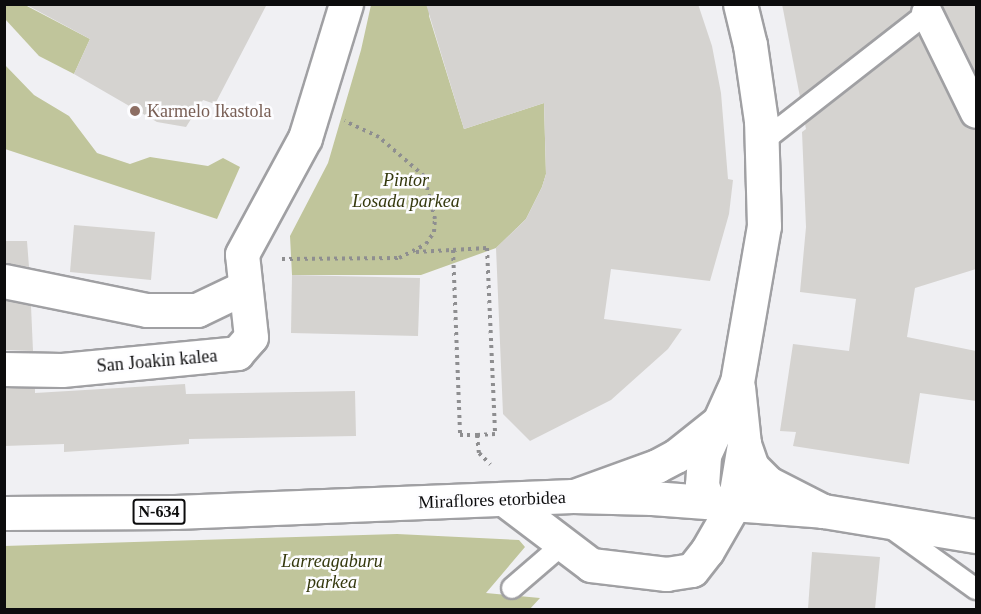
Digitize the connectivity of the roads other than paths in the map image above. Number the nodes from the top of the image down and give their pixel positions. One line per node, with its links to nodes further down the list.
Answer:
1 (346, 4): 7 (street, San Joakin kalea)
2 (740, 4): 5 (street)
3 (927, 13): 4 (street); 5 (lane)
4 (976, 113)
5 (762, 142): 9 (street)
6 (4, 281): 7 (street)
7 (245, 287): 8 (street, San Joakin kalea)
8 (4, 369)
9 (737, 382): 10 (street); 11 (street)
10 (723, 419): 13 (street); 14 (street)
11 (744, 444): 14 (street); 15 (street)
12 (500, 484): 13 (street, Miraflores etorbidea); 16 (street, Miraflores etorbidea / N-634); 19 (street)
13 (573, 496): 14 (street, Miraflores etorbidea)
14 (721, 503): 15 (street, Miraflores etorbidea); 19 (street)
15 (823, 511): 17 (street, Miraflores etorbidea)
16 (4, 513)
17 (879, 519): 18 (street, Miraflores etorbidea); 21 (lane)
18 (976, 536)
19 (562, 545): 20 (lane)
20 (512, 588)
21 (976, 590)

